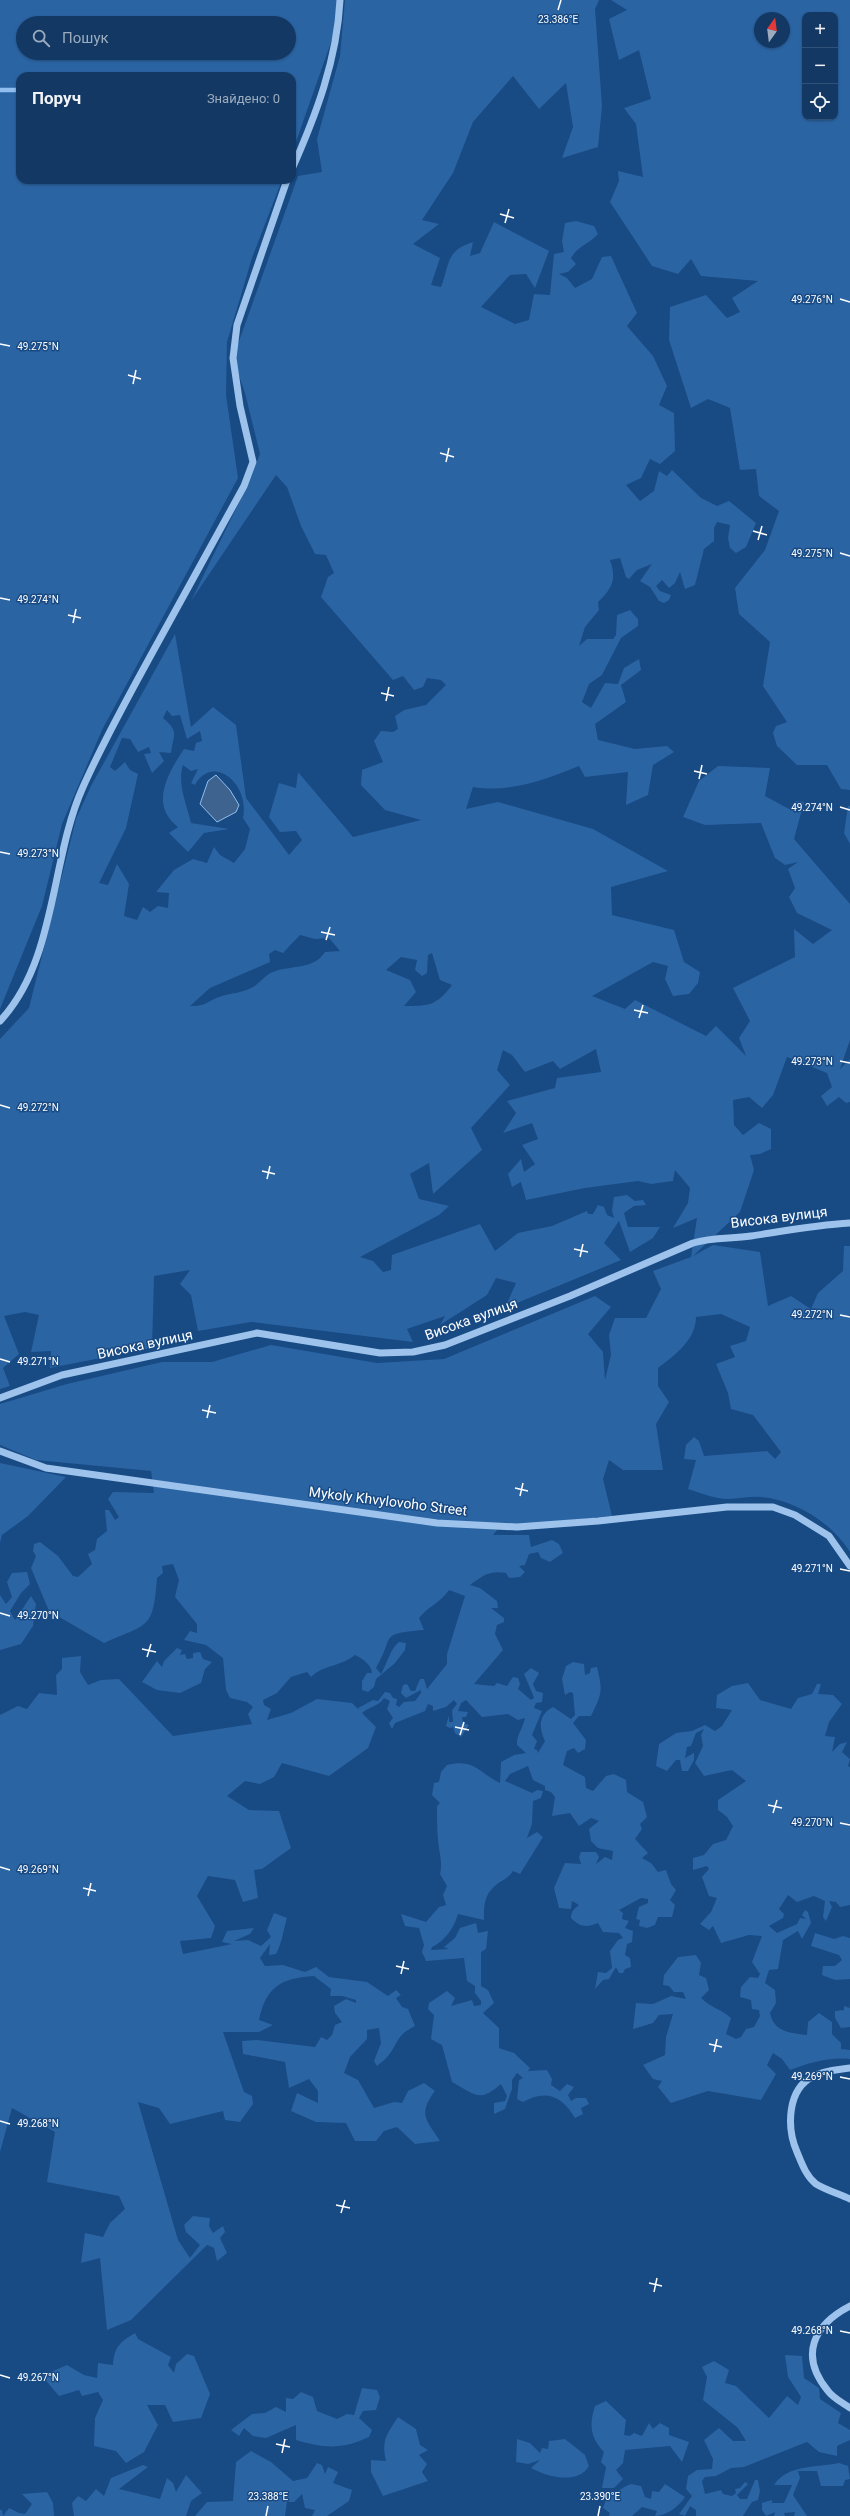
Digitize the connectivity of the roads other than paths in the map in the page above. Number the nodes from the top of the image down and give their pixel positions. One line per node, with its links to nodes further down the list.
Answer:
1 (340, 0): 2 (street)
2 (296, 160)
3 (286, 184): 4 (street)
4 (0, 1021)
5 (850, 1223): 6 (street, Висока вулиця)
6 (0, 1398)
7 (0, 1451): 8 (street, Mykoly Khvylovoho Street)
8 (850, 1566)
9 (850, 2068): 10 (street)
10 (850, 2199)
11 (850, 2306): 12 (street)
12 (850, 2408)

